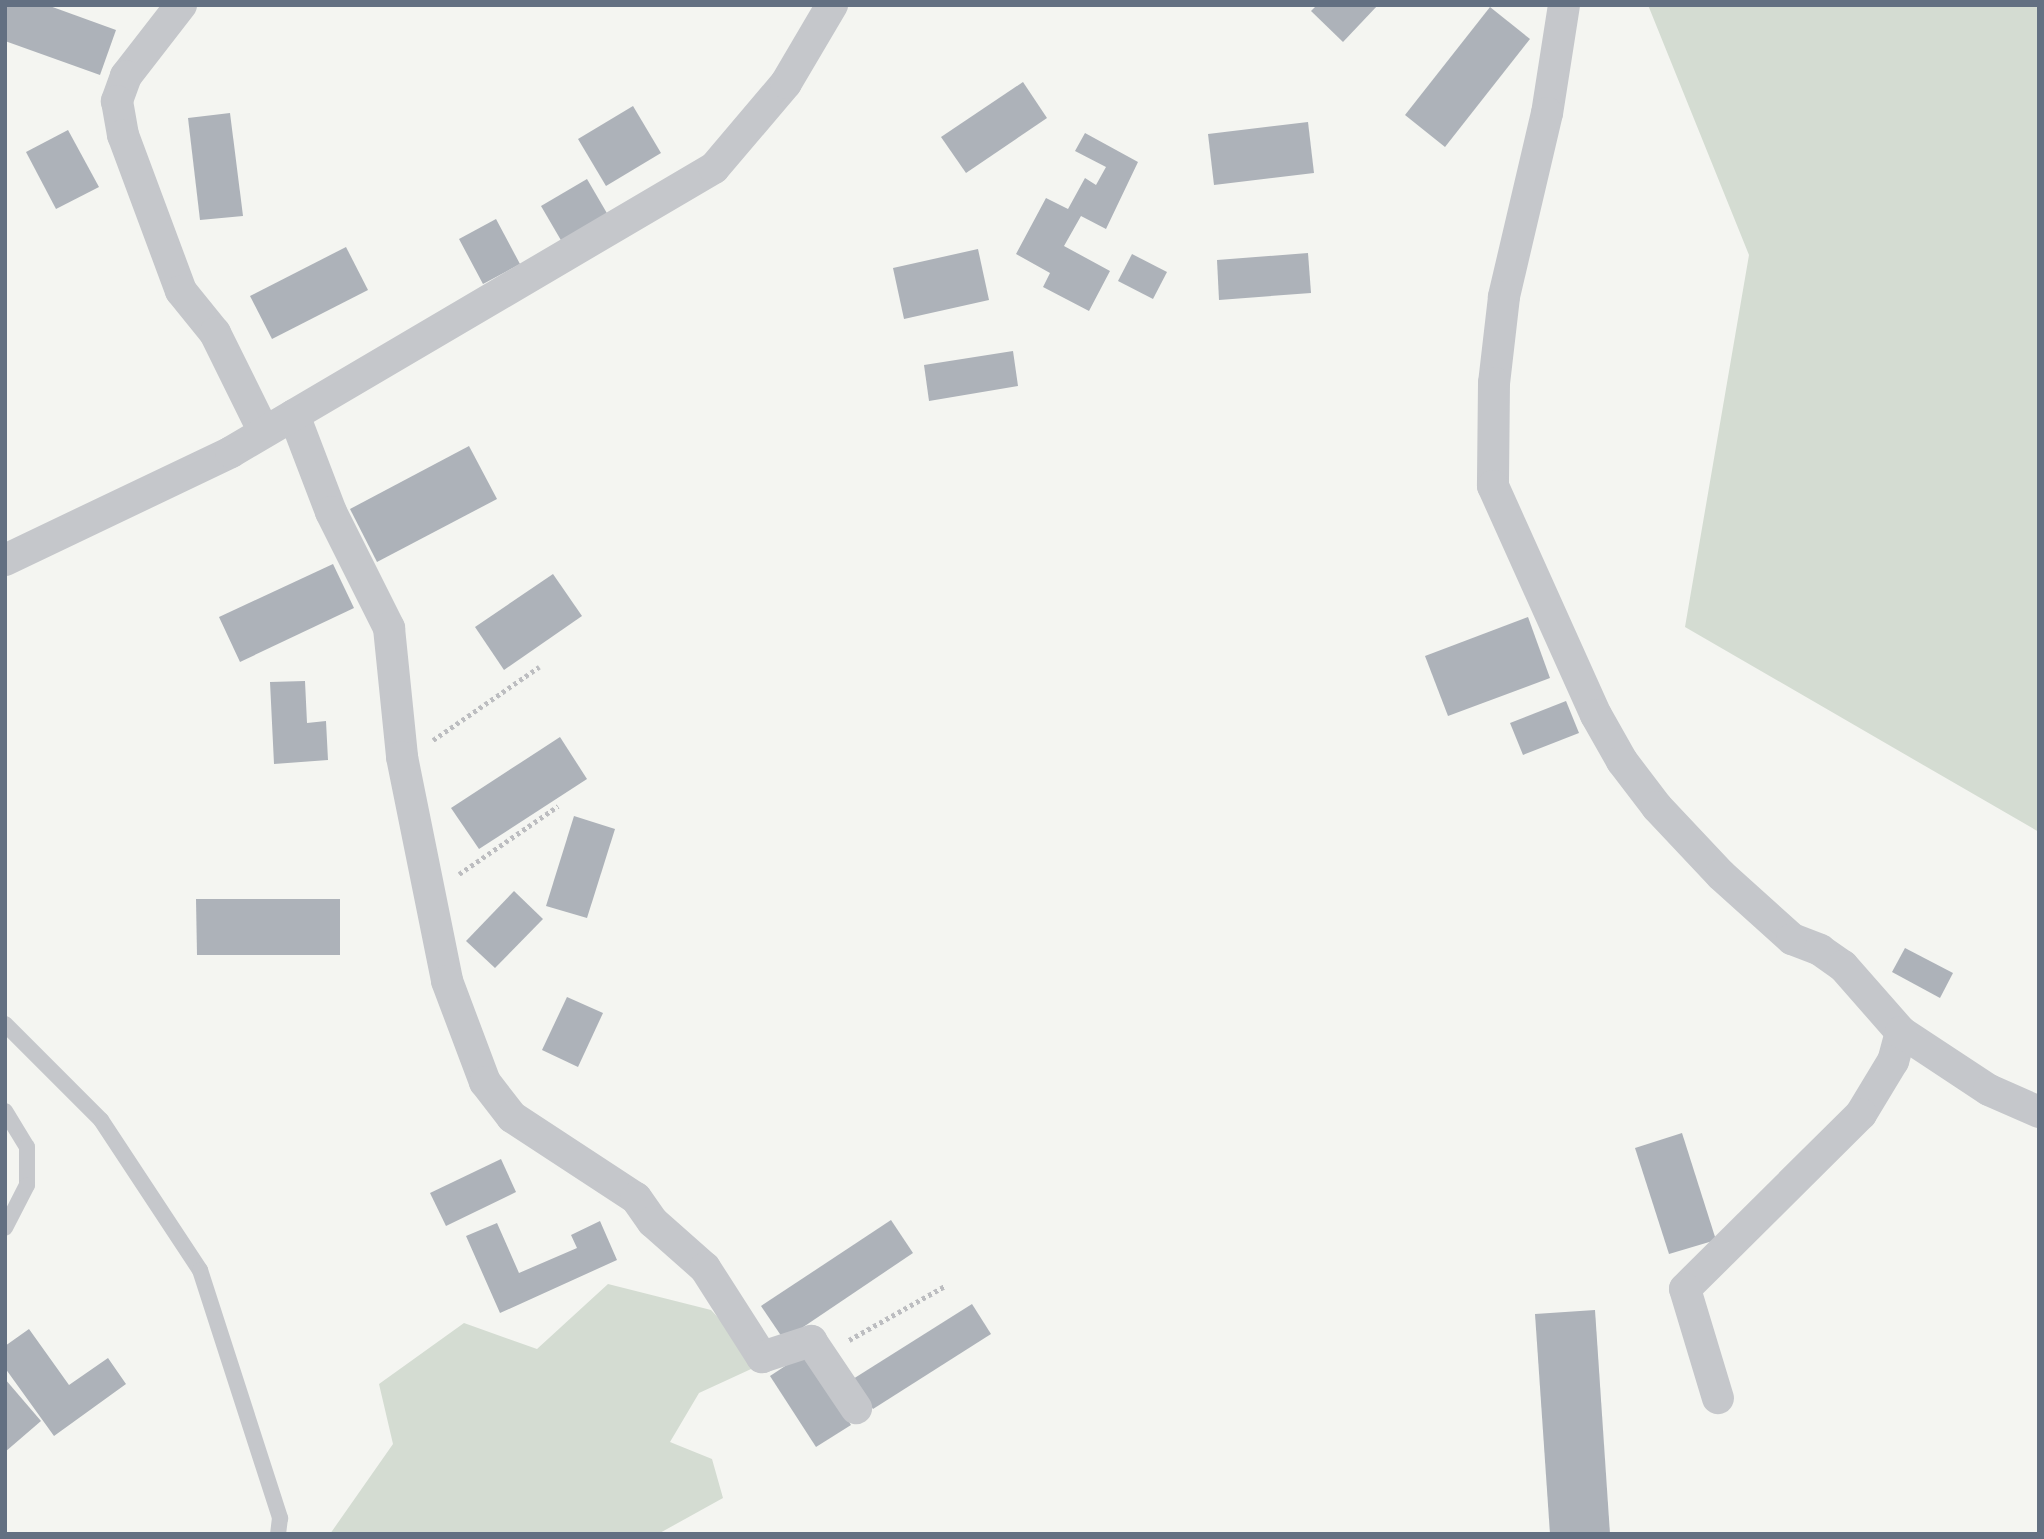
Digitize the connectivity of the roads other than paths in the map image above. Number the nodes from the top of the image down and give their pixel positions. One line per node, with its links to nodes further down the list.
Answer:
1 (181, 5): 5 (street)
2 (832, 5): 4 (street)
3 (1564, 5): 8 (street)
4 (294, 415): 5 (street); 13 (street)
5 (264, 432): 6 (street)
6 (5, 560)
7 (5, 1024): 14 (lane)
8 (1901, 1032): 10 (street); 12 (street)
9 (5, 1111): 11 (lane)
10 (2039, 1112)
11 (5, 1228)
12 (1718, 1398)
13 (856, 1408)
14 (278, 1534)

